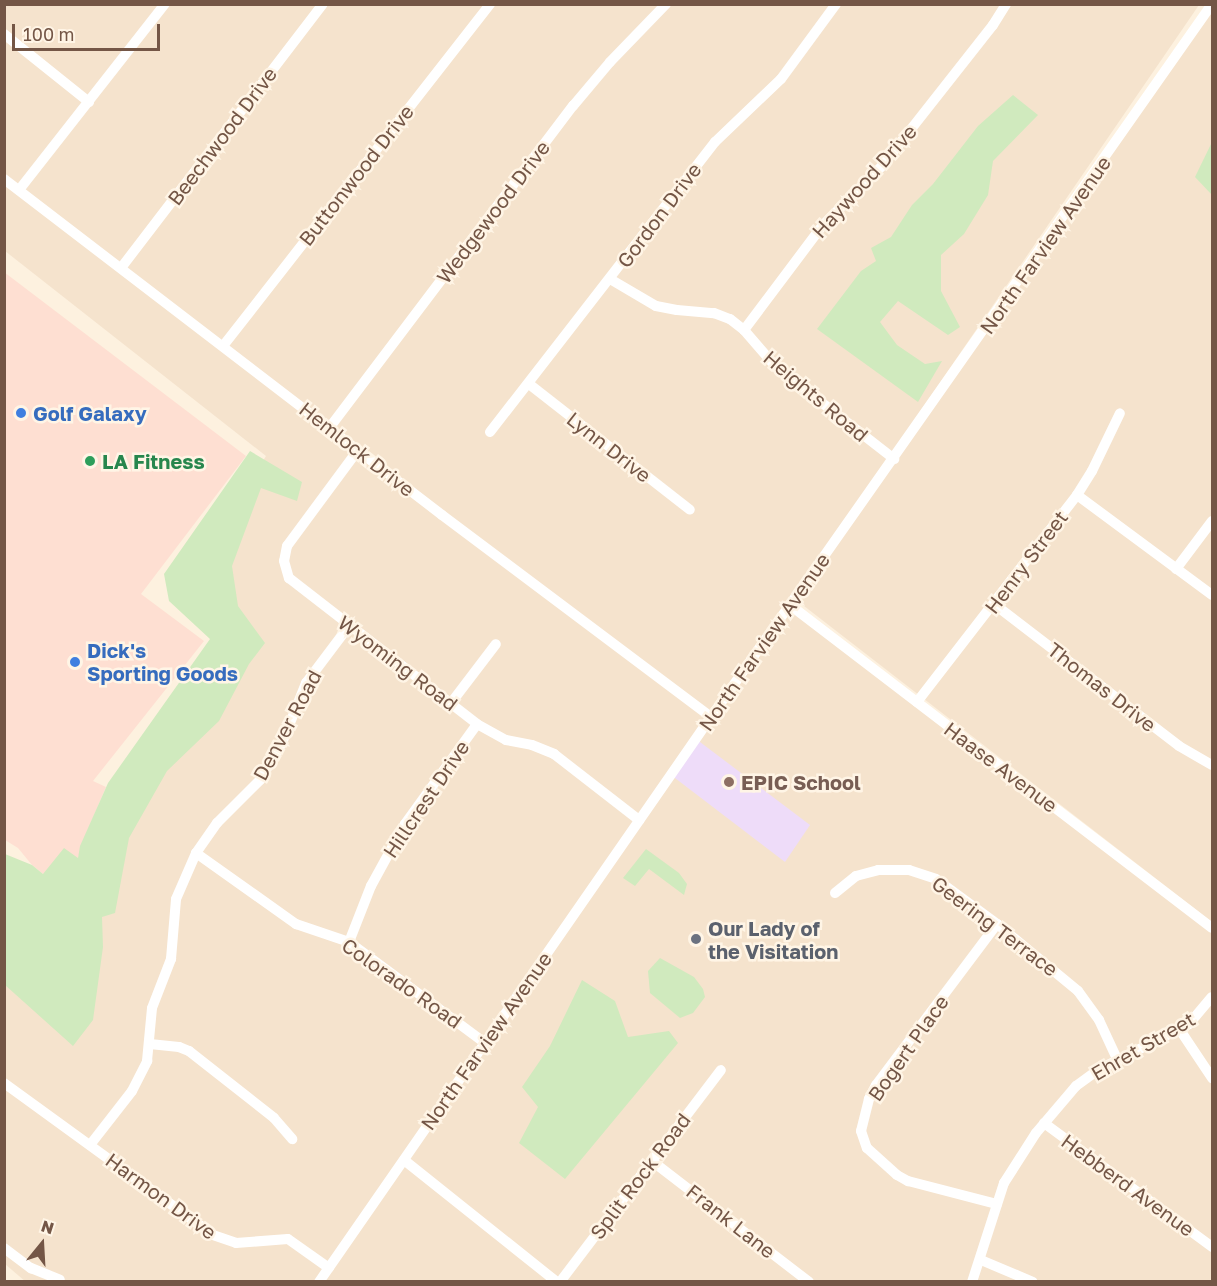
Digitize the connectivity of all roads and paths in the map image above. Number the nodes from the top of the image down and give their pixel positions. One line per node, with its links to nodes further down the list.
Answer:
1 (323, 4): 12 (street, Beechwood Drive)
2 (490, 4): 15 (street, Buttonwood Drive)
3 (666, 4): 18 (street, Wedgewood Drive)
4 (836, 4): 13 (street, Gordon Drive)
5 (1006, 4): 14 (street, Haywood Drive)
6 (1212, 4): 21 (street, North Farview Avenue)
7 (158, 7): 9 (street)
8 (4, 34): 9 (street)
9 (89, 102): 11 (street)
10 (4, 179): 11 (street, Hemlock Drive)
11 (19, 190): 12 (street, Hemlock Drive)
12 (121, 268): 15 (street, Hemlock Drive)
13 (610, 279): 14 (street, Heights Road); 16 (street, Gordon Drive)
14 (744, 330): 21 (street, Heights Road)
15 (223, 346): 18 (street, Hemlock Drive)
16 (529, 384): 19 (street, Gordon Drive); 23 (street, Lynn Drive)
17 (1120, 412): 22 (street, Henry Street)
18 (330, 427): 20 (street, Hemlock Drive)
19 (490, 432)
20 (358, 450): 29 (street, Wyoming Road); 33 (street, Hemlock Drive)
21 (894, 459): 28 (street, North Farview Avenue)
22 (1077, 495): 25 (street); 27 (street, Henry Street)
23 (690, 510)
24 (1212, 521): 25 (street)
25 (1176, 569): 26 (street)
26 (1212, 595)
27 (994, 604): 31 (street, Henry Street); 35 (street, Thomas Drive)
28 (790, 605): 31 (street, Haase Avenue); 33 (street, North Farview Avenue)
29 (349, 626): 32 (street, Wyoming Road); 37 (street, Denver Road)
30 (496, 644): 32 (street)
31 (917, 702): 40 (street, Haase Avenue)
32 (450, 703): 34 (street, Wyoming Road)
33 (711, 717): 36 (street, North Farview Avenue)
34 (477, 724): 36 (street, Wyoming Road); 41 (street, Hillcrest Drive)
35 (1212, 765)
36 (639, 820): 44 (street, North Farview Avenue)
37 (196, 853): 41 (street, Colorado Road); 45 (street, Denver Road)
38 (835, 893): 39 (street, Geering Terrace)
39 (997, 924): 46 (street, Geering Terrace); 55 (street, Bogert Place)
40 (1212, 928)
41 (349, 942): 44 (street, Colorado Road)
42 (1212, 997): 43 (street, Ehret Street)
43 (1180, 1030): 46 (street, Ehret Street); 48 (street)
44 (485, 1042): 53 (street, North Farview Avenue)
45 (150, 1044): 51 (street); 52 (street, Denver Road)
46 (1118, 1060): 50 (street, Ehret Street)
47 (721, 1070): 54 (street, Split Rock Road)
48 (1212, 1078)
49 (4, 1083): 52 (street, Harmon Drive)
50 (1044, 1123): 55 (street, Ehret Street); 56 (street, Hebberd Avenue)
51 (292, 1138)
52 (90, 1145): 59 (street, Harmon Drive)
53 (404, 1160): 59 (street, North Farview Avenue); 62 (street)
54 (652, 1161): 62 (street, Split Rock Road); 63 (street, Frank Lane)
55 (997, 1204): 58 (street, Ehret Street)
56 (1212, 1247)
57 (4, 1248): 60 (street)
58 (981, 1260): 64 (street, Ehret Street); 65 (street)
59 (329, 1268): 61 (street, North Farview Avenue)
60 (60, 1280)
61 (319, 1281)
62 (558, 1281)
63 (809, 1281)
64 (972, 1281)
65 (1033, 1281)

